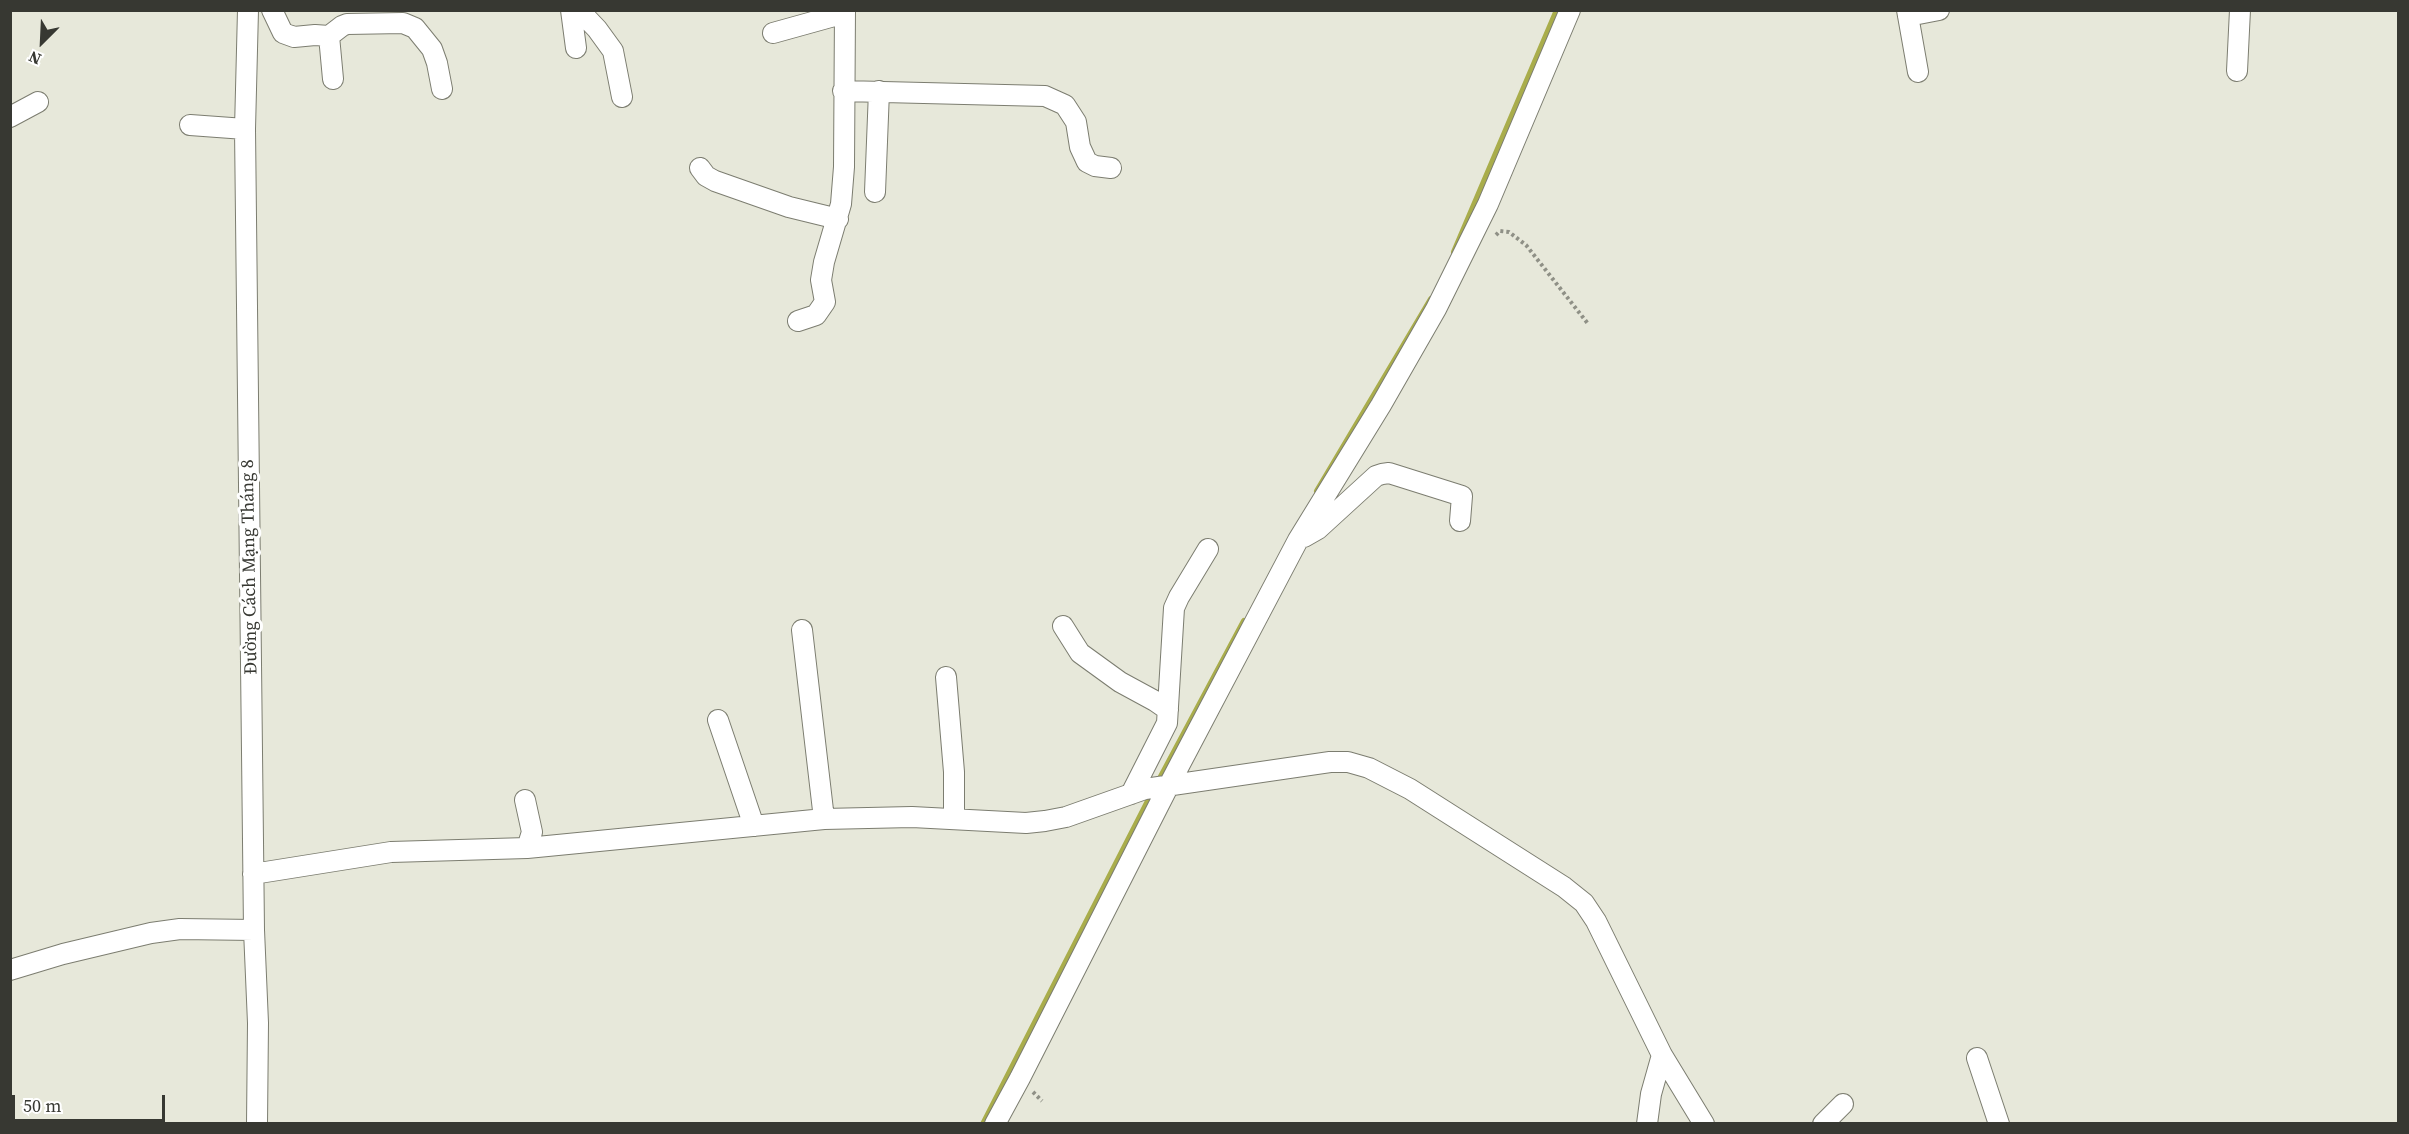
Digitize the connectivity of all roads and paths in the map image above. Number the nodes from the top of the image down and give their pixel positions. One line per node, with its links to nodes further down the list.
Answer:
1 (248, 10): 23 (street, Đường Cách Mạng Tháng 8)
2 (272, 10): 11 (street)
3 (571, 10): 12 (street)
4 (579, 10): 19 (street)
5 (1570, 10): 32 (street)
6 (1939, 10): 9 (street)
7 (2240, 10): 13 (street)
8 (845, 12): 10 (street); 17 (street)
9 (1908, 13): 14 (street)
10 (773, 33)
11 (329, 36): 15 (street); 16 (street)
12 (576, 48)
13 (2237, 71)
14 (1918, 72)
15 (333, 79)
16 (441, 89)
17 (843, 91): 18 (street); 27 (street)
18 (879, 91): 25 (street); 26 (street)
19 (622, 97)
20 (38, 102): 21 (street)
21 (10, 117)
22 (190, 125): 23 (street)
23 (245, 129): 45 (street, Đường Cách Mạng Tháng 8)
24 (700, 168): 27 (street)
25 (1111, 168)
26 (875, 192)
27 (838, 219): 29 (street)
28 (1492, 237): 30 (path)
29 (798, 321)
30 (1589, 325)
31 (1461, 521): 32 (street)
32 (1298, 540): 39 (street)
33 (1208, 549): 37 (street)
34 (1063, 626): 37 (street)
35 (802, 630): 41 (street)
36 (946, 677): 42 (street)
37 (1168, 710): 39 (street)
38 (718, 720): 43 (street)
39 (1152, 789): 42 (street); 48 (street); 52 (street)
40 (525, 800): 44 (street)
41 (824, 819): 42 (street); 43 (street)
42 (954, 819)
43 (754, 826): 44 (street)
44 (527, 848): 45 (street)
45 (253, 874): 46 (street, Đường Cách Mạng Tháng 8)
46 (254, 930): 47 (street); 51 (street, Đường Cách Mạng Tháng 8)
47 (10, 970)
48 (1662, 1055): 53 (street); 54 (street)
49 (1977, 1058): 56 (street)
50 (1843, 1104): 55 (street)
51 (257, 1124)
52 (995, 1124)
53 (1647, 1124)
54 (1704, 1124)
55 (1823, 1124)
56 (1999, 1124)

